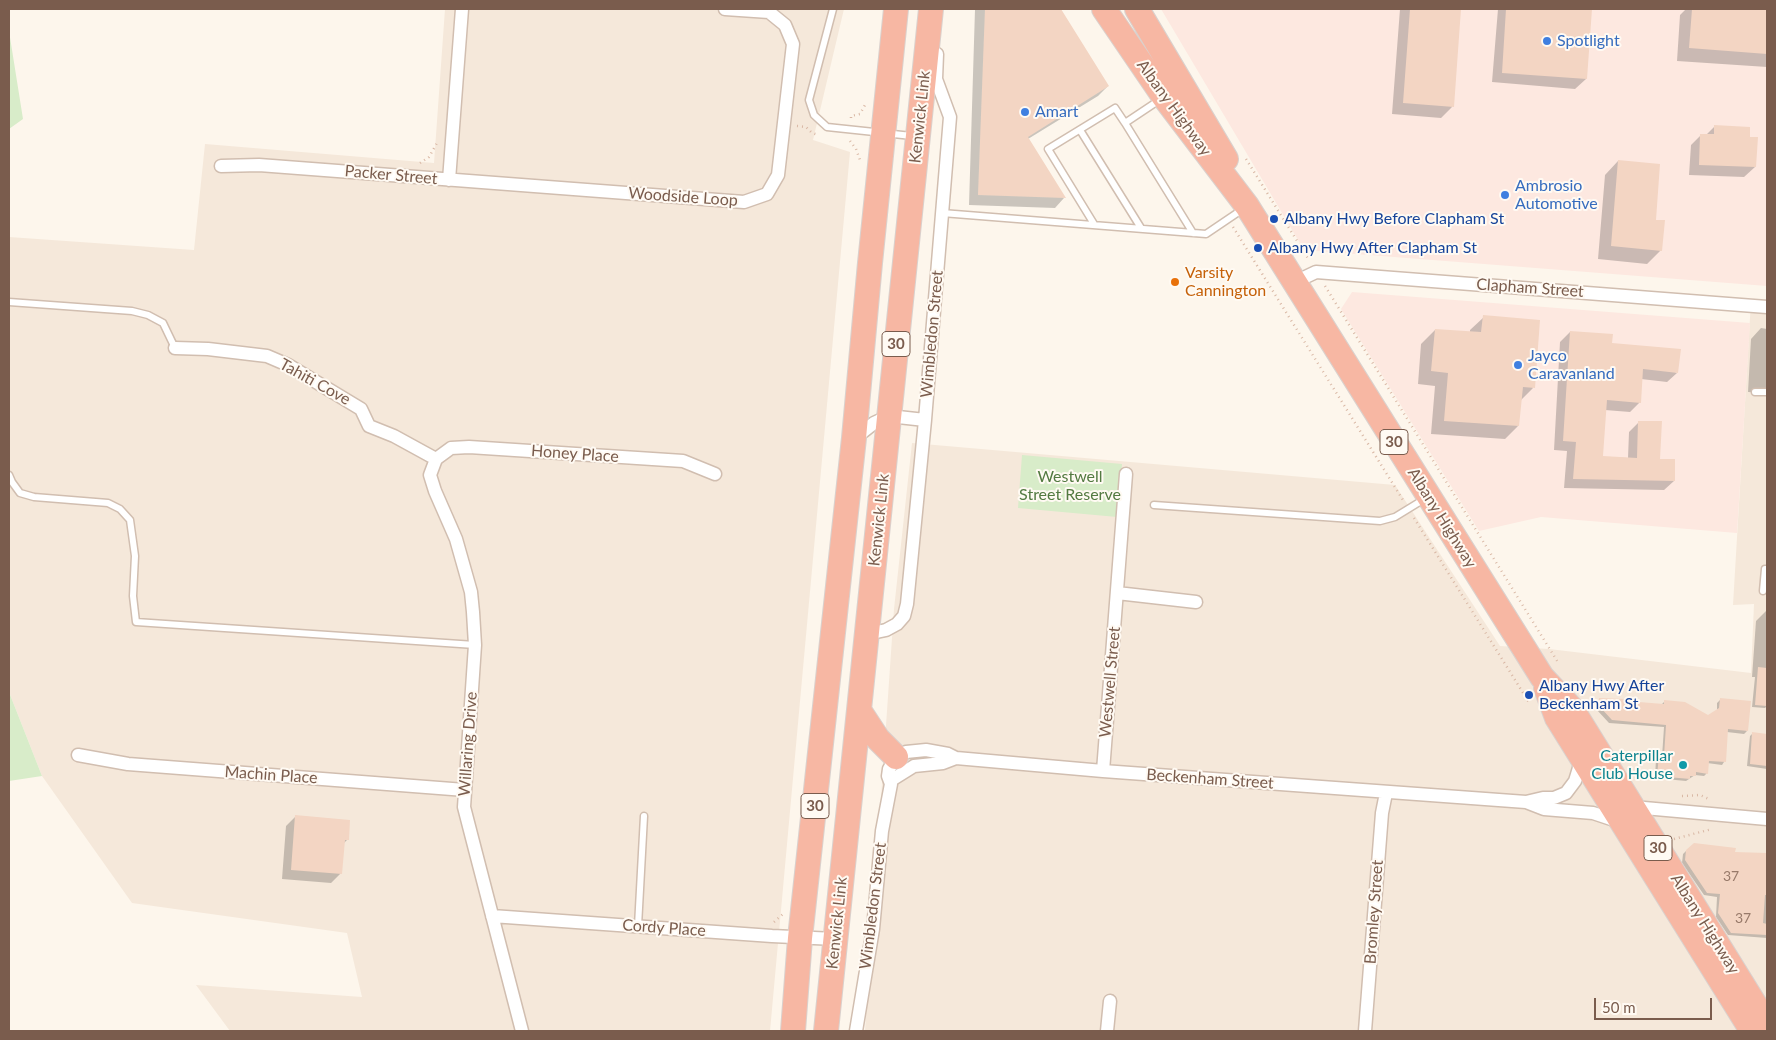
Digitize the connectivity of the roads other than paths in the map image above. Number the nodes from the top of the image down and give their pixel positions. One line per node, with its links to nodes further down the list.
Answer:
1 (462, 9): 14 (street, Packer Street)
2 (725, 9): 14 (street, Woodside Loop)
3 (833, 9): 11 (lane)
4 (896, 9): 11 (highway, Kenwick Link / 30)
5 (1104, 9): 8 (highway, Albany Highway / 30)
6 (1136, 9): 15 (highway, Albany Highway / 30)
7 (931, 11): 12 (highway, Kenwick Link / 30); 16 (street, Wimbledon Street)
8 (1164, 97): 9 (lane); 15 (highway, Albany Highway / 30)
9 (1125, 123): 10 (lane); 19 (lane)
10 (1080, 130): 17 (lane); 18 (lane)
11 (882, 134): 12 (lane); 28 (highway, Kenwick Link / 30)
12 (917, 136): 26 (highway, Kenwick Link / 30)
13 (221, 166): 14 (street, Packer Street)
14 (449, 180)
15 (1238, 212): 19 (lane); 20 (highway, Albany Highway / 30)
16 (942, 213): 17 (lane); 27 (street, Wimbledon Street)
17 (1094, 224): 18 (lane)
18 (1141, 228): 19 (lane)
19 (1193, 233)
20 (1306, 277): 22 (street, Clapham Street); 33 (highway, Albany Highway / 30)
21 (9, 302): 23 (lane)
22 (1767, 307)
23 (174, 348): 29 (street, Tahiti Cove)
24 (1755, 392): 25 (lane)
25 (1767, 392)
26 (889, 416): 27 (street); 28 (street); 39 (highway, Kenwick Link / 30)
27 (925, 420): 39 (street, Wimbledon Street)
28 (854, 438): 57 (highway, Kenwick Link / 30)
29 (436, 459): 31 (street, Honey Place); 40 (street, Willaring Drive)
30 (9, 474): 40 (lane)
31 (715, 474)
32 (1126, 474): 37 (street, Westwell Street)
33 (1428, 497): 34 (lane); 41 (highway, Albany Highway / 30)
34 (1154, 505)
35 (1767, 569): 36 (lane)
36 (1763, 591)
37 (1118, 593): 38 (street); 47 (street, Westwell Street)
38 (1196, 602)
39 (867, 634): 42 (highway, Kenwick Link / 30)
40 (475, 646): 49 (street, Willaring Drive)
41 (1551, 671): 46 (highway, Albany Highway / 30); 52 (highway, Albany Highway / 30)
42 (859, 710): 44 (highway); 58 (highway, Kenwick Link / 30)
43 (78, 756): 49 (street, Machin Place)
44 (896, 757): 45 (street, Beckenham Street); 48 (street, Wimbledon Street)
45 (956, 758): 47 (street, Beckenham Street); 48 (street)
46 (1582, 758): 51 (street, Beckenham Street); 52 (highway, Albany Highway / 30)
47 (1103, 771): 50 (street, Beckenham Street)
48 (890, 780): 64 (street, Wimbledon Street)
49 (465, 790): 55 (street, Willaring Drive)
50 (1386, 793): 51 (street, Beckenham Street); 66 (street, Bromley Street)
51 (1526, 802): 52 (street, Beckenham Street)
52 (1628, 815): 54 (street, Beckenham Street); 60 (highway, Albany Highway / 30); 67 (highway, Albany Highway / 30)
53 (644, 816): 56 (lane)
54 (1767, 819)
55 (492, 916): 56 (street, Cordy Place); 61 (street, Willaring Drive)
56 (638, 926): 57 (street, Cordy Place)
57 (800, 938): 58 (street, Cordy Place); 62 (highway, Kenwick Link / 30)
58 (835, 939): 63 (highway, Kenwick Link / 30)
59 (1110, 1001): 65 (street)
60 (1767, 1024)
61 (522, 1031)
62 (793, 1031)
63 (826, 1031)
64 (856, 1031)
65 (1107, 1031)
66 (1365, 1031)
67 (1752, 1031)

